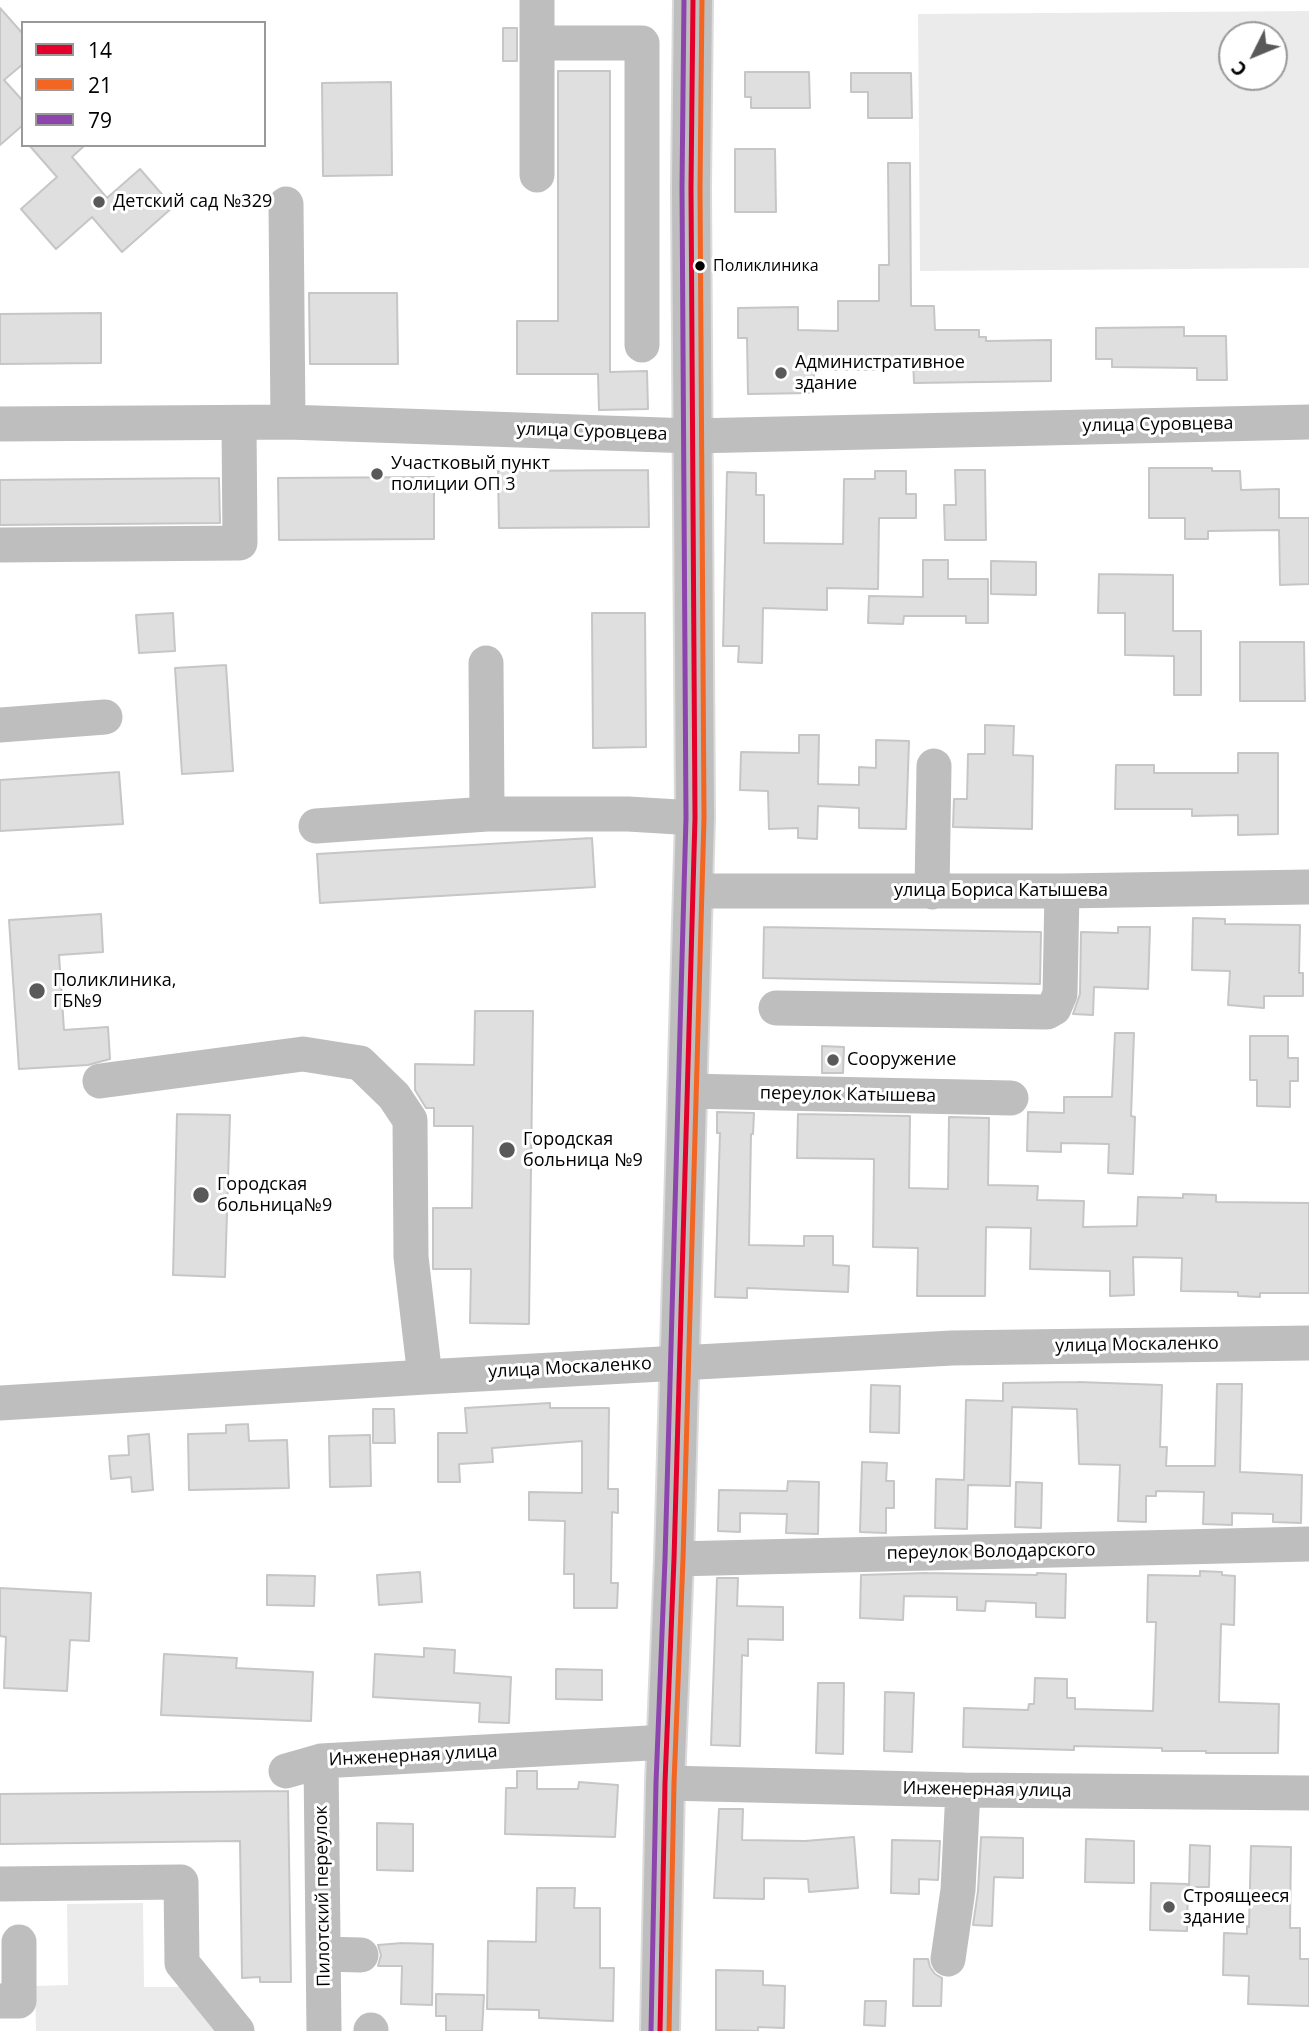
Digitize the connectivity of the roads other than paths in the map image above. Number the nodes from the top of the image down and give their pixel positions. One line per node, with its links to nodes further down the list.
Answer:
1 (537, 0): 3 (street)
2 (693, 0): 5 (main road)
3 (537, 43): 4 (street); 6 (street)
4 (642, 63): 5 (street); 7 (street)
5 (692, 63): 8 (main road)
6 (537, 175)
7 (642, 188): 8 (street); 10 (street)
8 (691, 188): 15 (main road)
9 (286, 204): 12 (street)
10 (642, 345)
11 (239, 422): 12 (street, улица Суровцева); 14 (street, улица Суровцева); 16 (street)
12 (288, 422): 15 (street, улица Суровцева)
13 (1309, 422): 15 (street, улица Суровцева)
14 (0, 424)
15 (692, 436): 22 (main road)
16 (0, 545)
17 (485, 663): 21 (street)
18 (105, 717): 19 (street)
19 (0, 725)
20 (934, 766): 27 (street)
21 (487, 814): 22 (street); 23 (street)
22 (695, 818): 25 (main road)
23 (316, 826)
24 (1309, 887): 26 (street, улица Бориса Катышева)
25 (694, 891): 27 (street, улица Бориса Катышева); 30 (main road)
26 (1062, 891): 27 (street, улица Бориса Катышева); 28 (street)
27 (932, 892)
28 (776, 1008)
29 (100, 1081): 34 (street)
30 (686, 1091): 31 (street, переулок Катышева); 33 (main road)
31 (1011, 1098)
32 (1309, 1343): 33 (street, улица Москаленко)
33 (678, 1363): 34 (street, улица Москаленко); 37 (main road)
34 (425, 1377): 35 (street, улица Москаленко)
35 (0, 1403)
36 (1309, 1544): 37 (street, переулок Володарского)
37 (674, 1559): 38 (main road)
38 (667, 1742): 39 (street, Инженерная улица); 41 (main road)
39 (321, 1761): 40 (street, Инженерная улица); 46 (street, Пилотский переулок)
40 (286, 1771)
41 (665, 1783): 42 (street, Инженерная улица); 52 (main road)
42 (963, 1790): 43 (street, Инженерная улица); 48 (street)
43 (1309, 1793)
44 (0, 1884): 50 (street)
45 (19, 1942): 49 (street)
46 (324, 1954): 47 (street); 51 (street, Пилотский переулок)
47 (361, 1955)
48 (948, 1959)
49 (0, 2001)
50 (237, 2031)
51 (324, 2031)
52 (660, 2031)

